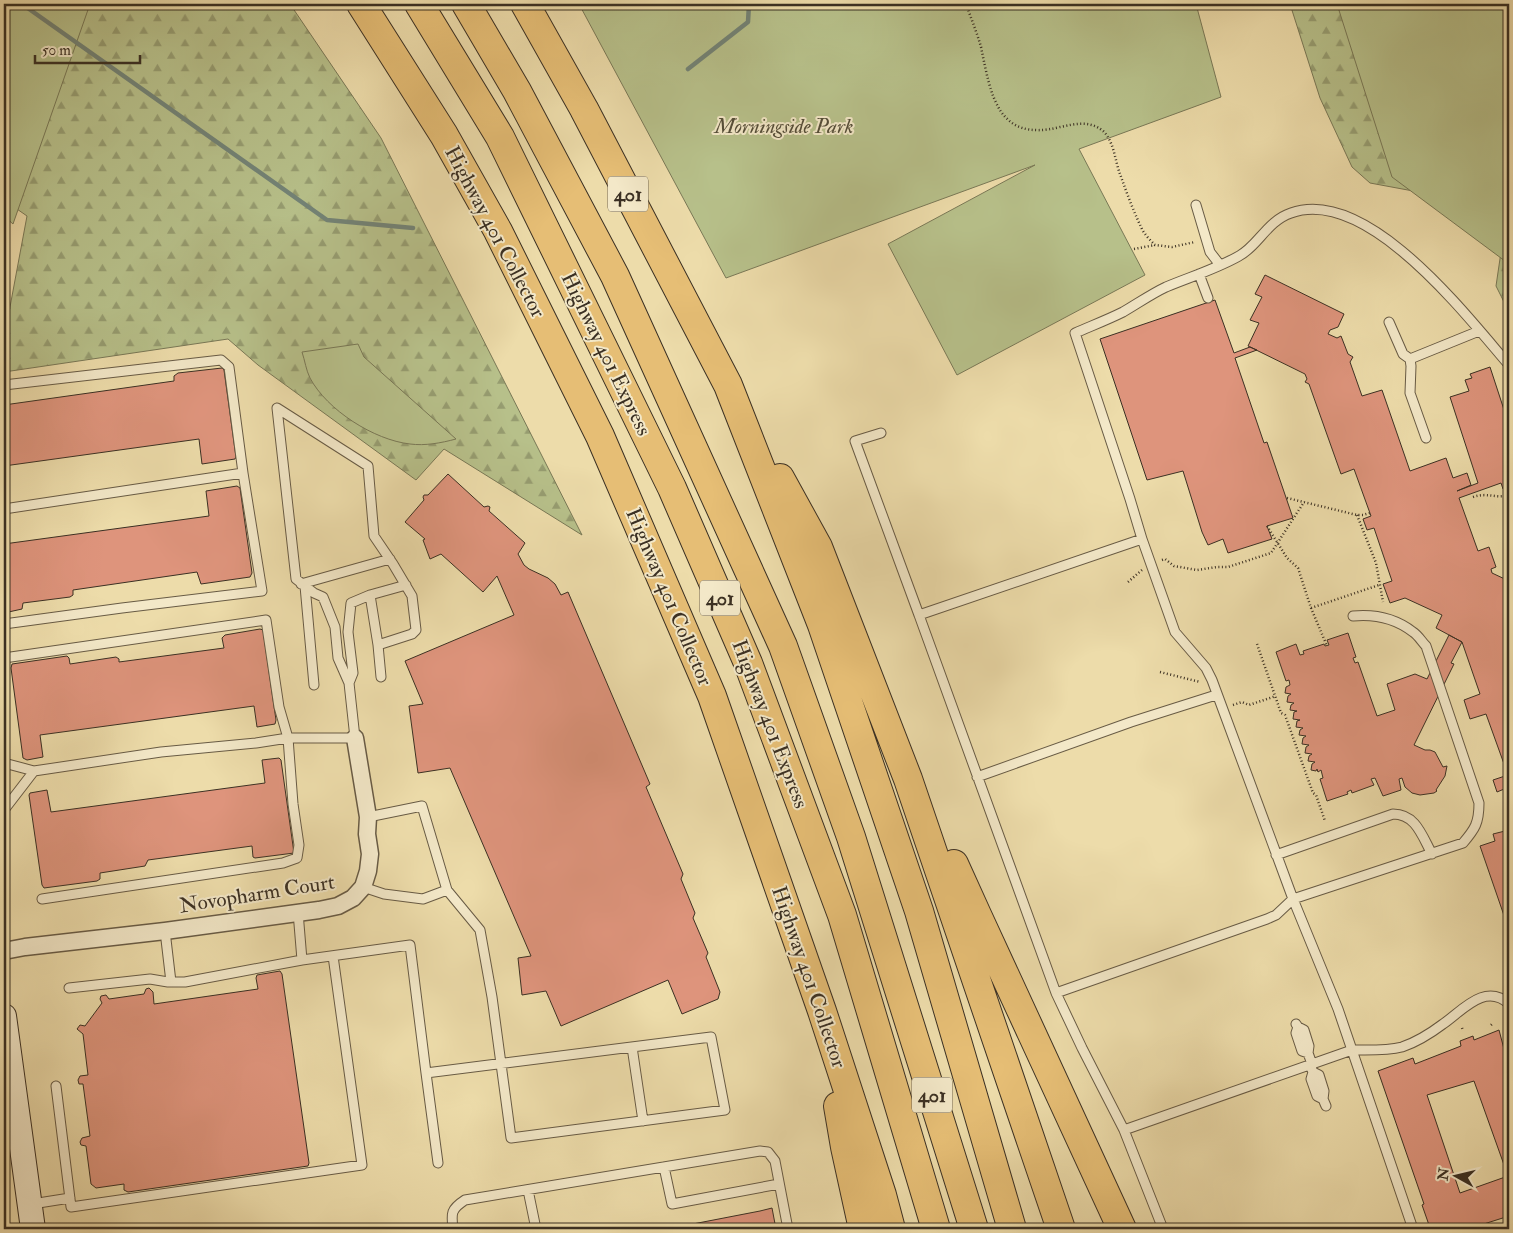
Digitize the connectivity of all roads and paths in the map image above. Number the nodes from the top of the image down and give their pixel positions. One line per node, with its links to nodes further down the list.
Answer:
1 (361, 4): 81 (highway, Highway 401 Collector / 401)
2 (419, 4): 107 (highway, Highway 401 Express / 401)
3 (466, 4): 108 (highway, Highway 401 Express / 401)
4 (525, 4): 17 (highway, 401)
5 (966, 4): 8 (path)
6 (1196, 204): 7 (lane)
7 (1206, 240): 8 (path); 10 (lane)
8 (1155, 246): 9 (path)
9 (1134, 249)
10 (1220, 266): 11 (lane); 14 (lane)
11 (1199, 274): 12 (lane); 31 (lane)
12 (1208, 298)
13 (1389, 322): 15 (lane)
14 (1479, 331): 15 (lane); 16 (lane)
15 (1410, 359): 20 (lane)
16 (1509, 365)
17 (728, 384): 62 (highway); 109 (highway, 401)
18 (4, 385): 21 (lane)
19 (881, 433): 42 (lane)
20 (1426, 438)
21 (243, 473): 26 (lane); 44 (lane)
22 (1508, 496): 23 (path); 29 (path)
23 (1473, 497)
24 (1287, 498): 25 (path)
25 (1304, 502): 28 (path); 32 (path)
26 (4, 509)
27 (1370, 513): 28 (path)
28 (1357, 515): 38 (path)
29 (1509, 522)
30 (1267, 526): 32 (path)
31 (1142, 539): 34 (lane); 42 (lane)
32 (1278, 543): 34 (path); 41 (path)
33 (390, 558): 36 (lane); 36 (lane); 37 (lane)
34 (1151, 564): 35 (path); 54 (lane)
35 (1128, 582)
36 (303, 585): 51 (lane); 53 (lane)
37 (406, 585): 39 (lane); 46 (lane)
38 (1379, 585): 40 (path); 41 (path)
39 (370, 595): 46 (lane); 51 (lane)
40 (1383, 602)
41 (1311, 608): 47 (path)
42 (919, 615): 61 (lane)
43 (1353, 616): 66 (lane)
44 (4, 624)
45 (1258, 644): 55 (path)
46 (378, 645): 50 (lane)
47 (1327, 646)
48 (4, 658): 57 (lane)
49 (1160, 672): 52 (path)
50 (381, 677)
51 (349, 683): 58 (lane)
52 (1204, 683)
53 (314, 686)
54 (1216, 695): 61 (lane); 67 (lane)
55 (1276, 696): 56 (path); 65 (path)
56 (1233, 705)
57 (288, 738): 58 (lane); 60 (lane); 70 (lane)
58 (355, 738): 64 (street, Novopharm Court)
59 (4, 763): 60 (lane)
60 (34, 771): 63 (lane)
61 (977, 776): 79 (lane)
62 (908, 779): 110 (highway); 111 (highway)
63 (4, 810)
64 (368, 817): 68 (street, Novopharm Court); 69 (lane)
65 (1325, 821)
66 (1432, 854): 67 (lane); 71 (lane)
67 (1276, 855): 71 (lane)
68 (363, 887): 69 (lane); 72 (street, Novopharm Court)
69 (447, 890): 86 (lane)
70 (42, 899)
71 (1293, 900): 79 (lane); 85 (lane)
72 (298, 912): 73 (street, Novopharm Court); 76 (lane)
73 (164, 931): 74 (street, Novopharm Court); 77 (lane)
74 (4, 951)
75 (333, 956): 76 (lane); 88 (lane); 97 (lane)
76 (302, 960): 77 (lane)
77 (171, 982): 78 (lane)
78 (69, 988)
79 (1056, 993): 92 (lane)
80 (1509, 1004): 85 (lane)
81 (822, 1011): 105 (highway); 106 (highway, Highway 401 Collector / 401)
82 (4, 1016): 98 (main road)
83 (1297, 1025): 87 (lane)
84 (632, 1047): 86 (lane); 91 (lane); 91 (lane)
85 (1352, 1050): 87 (lane); 113 (lane)
86 (501, 1064): 88 (lane); 91 (lane)
87 (1312, 1067): 90 (lane); 92 (lane)
88 (426, 1073): 93 (lane)
89 (56, 1086): 97 (lane)
90 (1324, 1102)
91 (643, 1121)
92 (1124, 1130): 112 (lane)
93 (438, 1163)
94 (664, 1167): 95 (lane); 95 (lane); 96 (lane)
95 (779, 1184): 104 (lane)
96 (528, 1190): 102 (lane); 103 (lane)
97 (70, 1198): 98 (lane)
98 (29, 1204): 101 (main road)
99 (8, 1225): 100 (path)
100 (4, 1226)
101 (32, 1229)
102 (453, 1229)
103 (536, 1229)
104 (788, 1229)
105 (863, 1229)
106 (891, 1229)
107 (936, 1229)
108 (974, 1229)
109 (1012, 1229)
110 (1062, 1229)
111 (1122, 1229)
112 (1163, 1229)
113 (1412, 1229)

